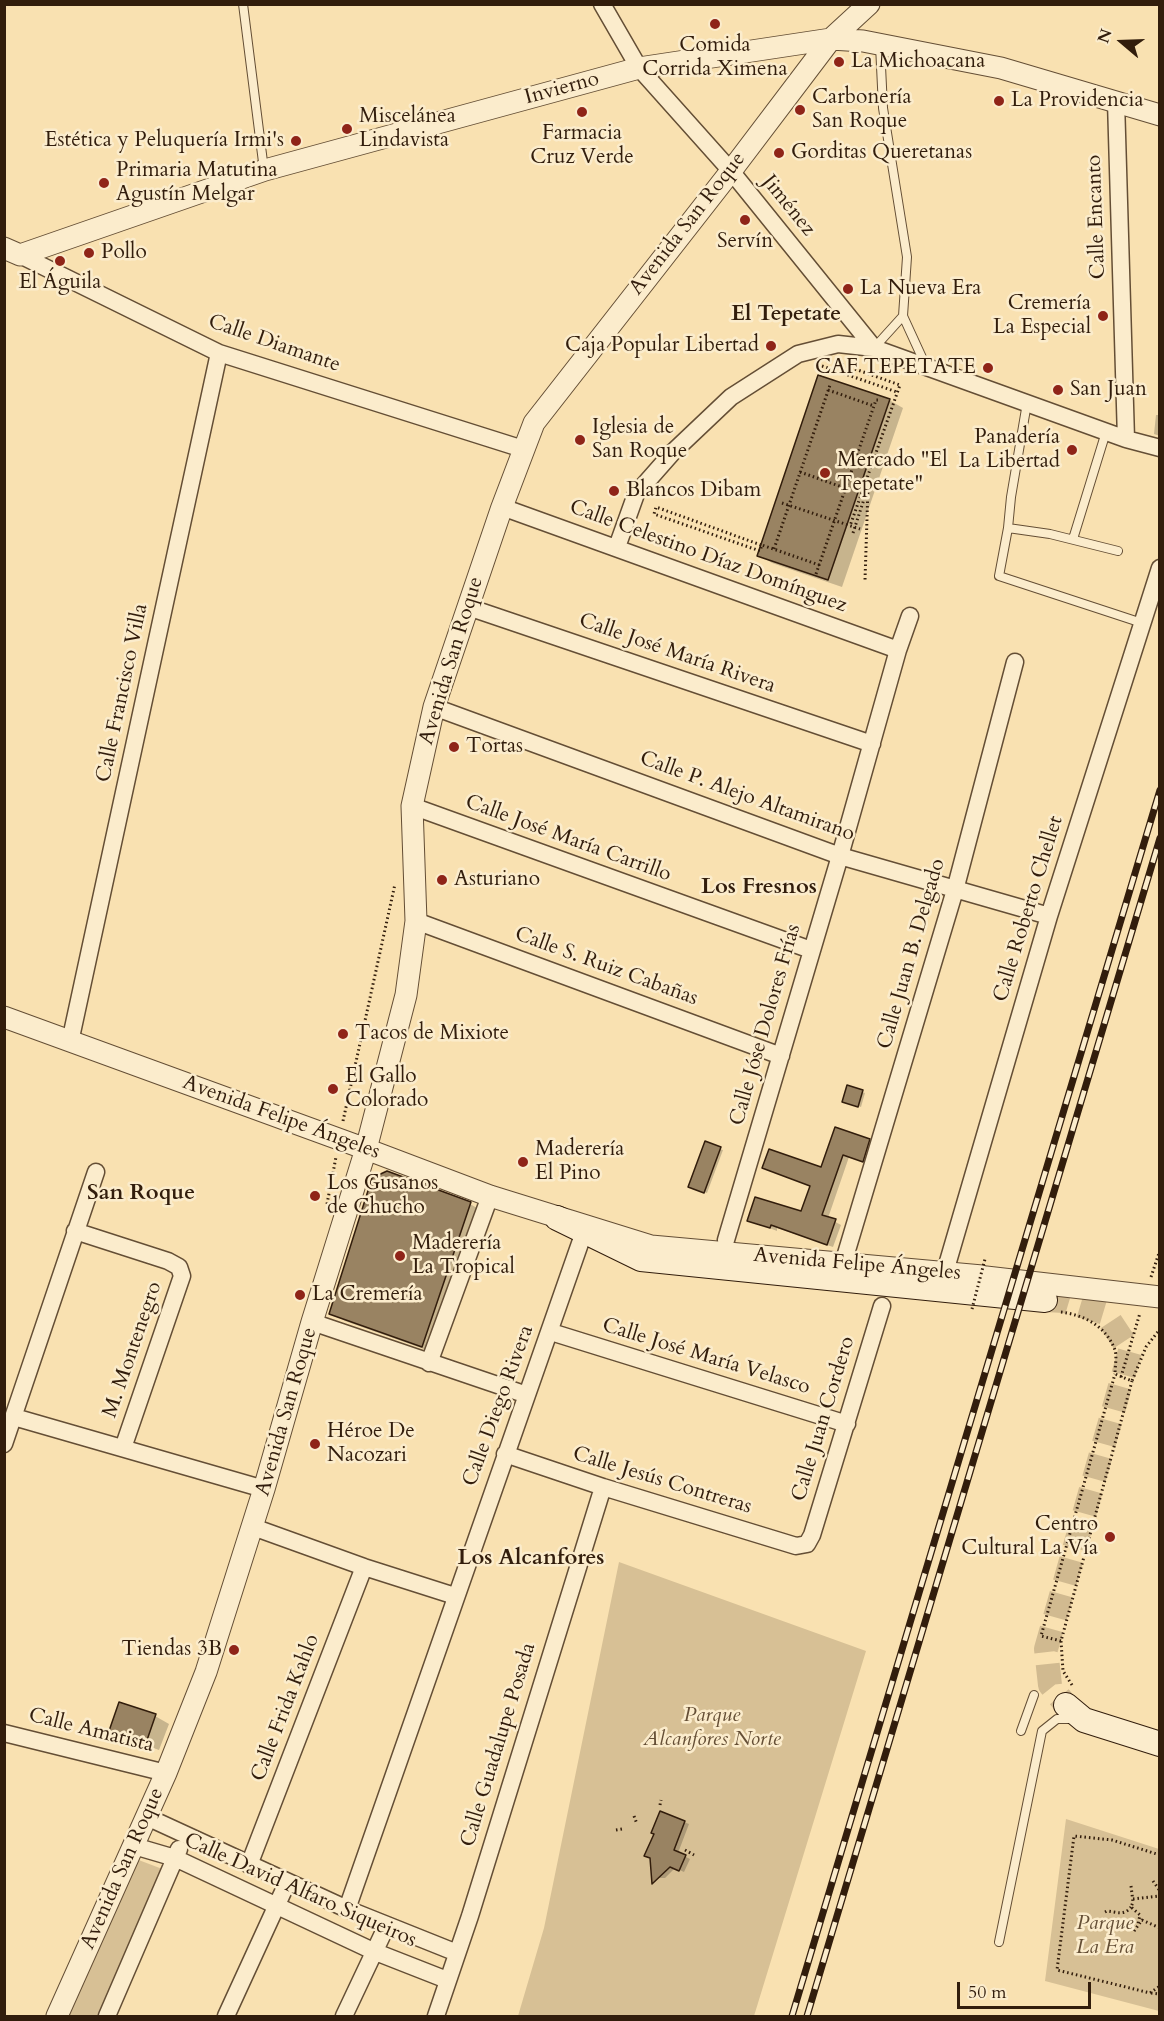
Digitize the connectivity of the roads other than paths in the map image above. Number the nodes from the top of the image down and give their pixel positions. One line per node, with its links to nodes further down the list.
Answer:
1 (243, 4): 9 (lane)
2 (602, 4): 6 (street, Jiménez)
3 (870, 4): 4 (street, Avenida San Roque); 5 (street)
4 (831, 39): 5 (street, Invierno); 6 (street, Invierno); 10 (street, Avenida San Roque)
5 (872, 43): 7 (street, Invierno); 12 (lane)
6 (639, 68): 9 (street, Invierno); 10 (street, Jiménez)
7 (1116, 101): 8 (street, Invierno); 18 (street, Calle Encanto)
8 (1160, 115)
9 (265, 170): 11 (street, Invierno)
10 (731, 171): 13 (street, Jiménez); 20 (street, Avenida San Roque)
11 (12, 252): 14 (street, Calle Diamante)
12 (903, 316): 13 (lane); 15 (lane)
13 (874, 348): 15 (street); 24 (street)
14 (219, 353): 20 (street, Calle Diamante); 41 (street, Calle Francisco Villa)
15 (926, 367): 16 (street)
16 (1028, 403): 17 (street); 22 (lane)
17 (1106, 432): 18 (street); 23 (lane)
18 (1126, 439): 19 (street)
19 (1160, 448)
20 (523, 449): 21 (street, Avenida San Roque)
21 (502, 507): 24 (street, Calle Celestino Díaz Domínguez); 27 (street, Avenida San Roque)
22 (1008, 528): 23 (lane); 29 (lane)
23 (1073, 539): 25 (lane)
24 (616, 547): 30 (street, Calle Celestino Díaz Domínguez)
25 (1118, 551)
26 (1160, 568): 29 (street, Calle Roberto Chellet)
27 (468, 607): 32 (street, Avenida San Roque); 33 (street, Calle José María Rivera)
28 (910, 616): 30 (street, Calle Jóse Dolores Frías)
29 (1142, 623): 37 (street, Calle Roberto Chellet)
30 (898, 650): 33 (street, Calle Jóse Dolores Frías)
31 (1015, 662): 36 (street, Calle Juan B. Delgado)
32 (434, 707): 34 (street, Avenida San Roque); 35 (street, Calle P. Alejo Altamirano)
33 (872, 744): 35 (street, Calle Jóse Dolores Frías)
34 (412, 806): 38 (street, Avenida San Roque); 39 (street, Calle José María Carrillo)
35 (840, 856): 36 (street, Calle P. Alejo Altamirano); 39 (street, Calle Jóse Dolores Frías)
36 (955, 890): 37 (street, Calle P. Alejo Altamirano); 50 (street, Calle Juan B. Delgado)
37 (1049, 916): 51 (street, Calle Roberto Chellet)
38 (416, 921): 42 (street, Calle S. Ruiz Cabañas); 43 (street, Avenida San Roque)
39 (811, 950): 42 (street, Calle Jóse Dolores Frías)
40 (4, 1017): 41 (street, Avenida Felipe Ángeles)
41 (70, 1042): 43 (street, Avenida Felipe Ángeles)
42 (781, 1056): 49 (street, Calle Jóse Dolores Frías)
43 (366, 1149): 45 (street, Avenida Felipe Ángeles); 55 (street, Avenida San Roque)
44 (96, 1172): 47 (street)
45 (490, 1196): 46 (street, Avenida Felipe Ángeles); 57 (street)
46 (557, 1218): 48 (main road, Avenida Felipe Ángeles); 52 (street, Avenida Felipe Ángeles)
47 (75, 1231): 59 (street); 62 (street, M. Montenegro)
48 (584, 1232): 53 (main road, Avenida Felipe Ángeles); 56 (street, Calle Diego Rivera)
49 (726, 1240)
50 (845, 1257)
51 (947, 1265)
52 (1160, 1297)
53 (1045, 1300)
54 (882, 1306): 60 (street, Calle Juan Cordero)
55 (312, 1322): 57 (street); 65 (street, Avenida San Roque)
56 (551, 1332): 58 (street, Calle Diego Rivera); 60 (street, Calle José María Velasco)
57 (429, 1363): 58 (street)
58 (527, 1395): 63 (street, Calle Diego Rivera)
59 (14, 1418): 61 (street); 62 (street, M. Montenegro)
60 (847, 1424): 67 (street, Calle Juan Cordero)
61 (4, 1444)
62 (123, 1448): 65 (street, M. Montenegro)
63 (505, 1454): 64 (street, Calle Jesús Contreras); 69 (street, Calle Diego Rivera)
64 (603, 1487): 67 (street, Calle Jesús Contreras); 87 (street, Calle Guadalupe Posada)
65 (264, 1489): 66 (street, Avenida San Roque)
66 (253, 1527): 68 (street); 75 (street, Avenida San Roque)
67 (807, 1544)
68 (364, 1567): 69 (street); 80 (street, Calle Frida Kahlo)
69 (455, 1596): 83 (street, Calle Diego Rivera)
70 (1034, 1695): 72 (lane)
71 (1075, 1704): 74 (main road); 85 (lane)
72 (1021, 1731)
73 (4, 1733): 75 (street, Calle Amatista)
74 (1160, 1744)
75 (166, 1773): 76 (street, Avenida San Roque)
76 (147, 1817): 77 (street, Calle David Alfaro Siqueiros); 78 (street, Avenida San Roque)
77 (185, 1836): 79 (street); 80 (street, Calle David Alfaro Siqueiros)
78 (134, 1846): 79 (street, Calle David Alfaro Siqueiros); 89 (street, Avenida San Roque)
79 (175, 1858): 82 (street, Calle David Alfaro Siqueiros); 90 (street)
80 (249, 1865): 81 (street, Calle David Alfaro Siqueiros)
81 (287, 1882): 82 (street); 83 (street, Calle David Alfaro Siqueiros)
82 (277, 1906): 86 (street, Calle David Alfaro Siqueiros); 91 (street)
83 (347, 1909): 84 (street, Calle David Alfaro Siqueiros)
84 (387, 1925): 86 (street); 87 (street, Calle David Alfaro Siqueiros)
85 (999, 1942)
86 (374, 1950): 88 (street, Calle David Alfaro Siqueiros); 92 (street)
87 (457, 1953): 88 (street, Calle Guadalupe Posada)
88 (447, 1980): 93 (street, Calle Guadalupe Posada)
89 (57, 2016)
90 (106, 2016)
91 (226, 2016)
92 (344, 2016)
93 (436, 2016)

